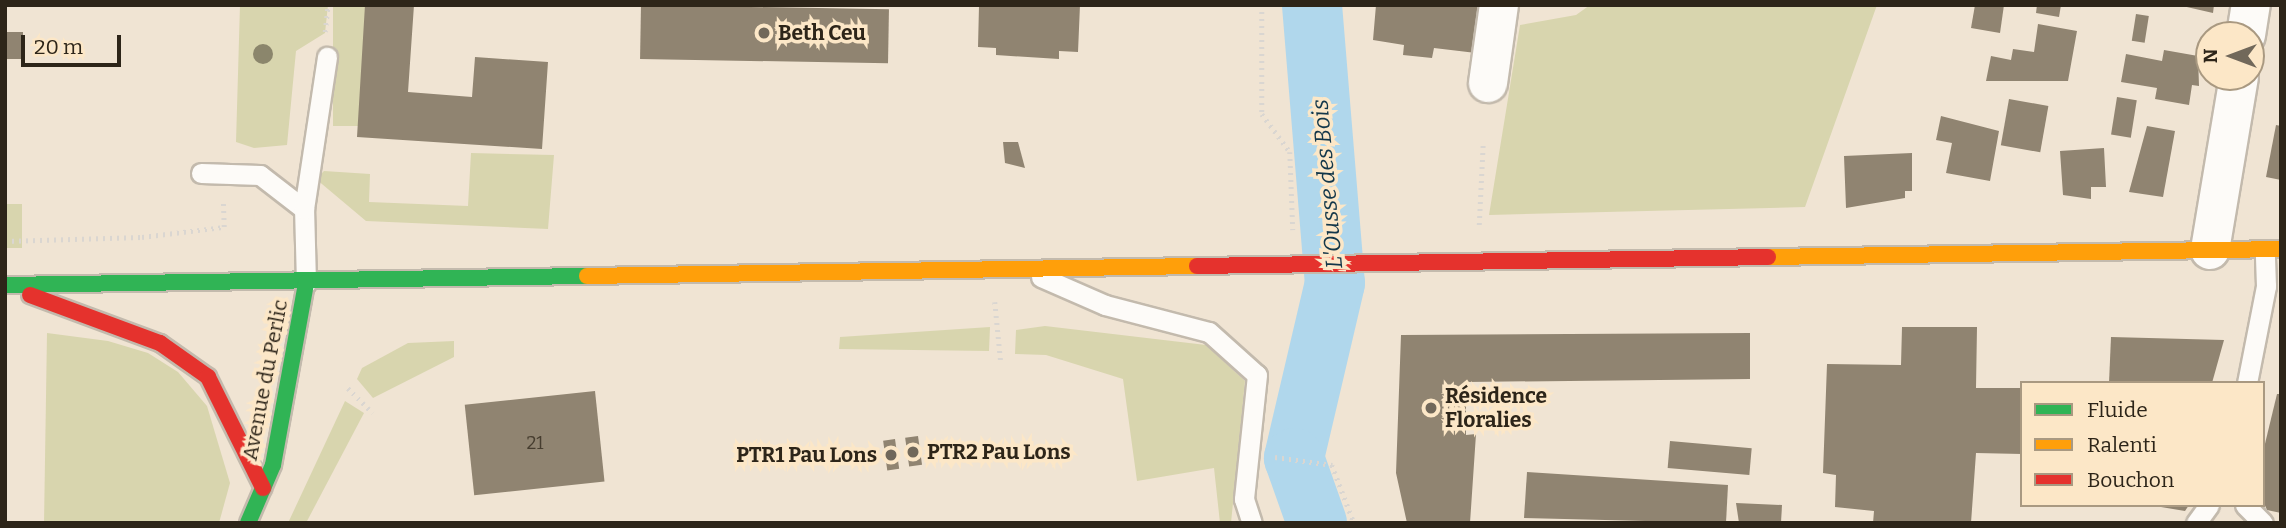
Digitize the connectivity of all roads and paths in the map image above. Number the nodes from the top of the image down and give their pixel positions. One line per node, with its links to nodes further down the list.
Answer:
1 (1262, 5): 13 (path)
2 (1499, 5): 4 (street)
3 (327, 57): 8 (lane)
4 (1488, 83)
5 (2237, 91): 12 (street)
6 (1483, 142): 14 (path)
7 (201, 173): 8 (lane)
8 (304, 209): 17 (lane)
9 (224, 228): 10 (path)
10 (5, 241)
11 (2273, 249): 12 (main road); 20 (lane)
12 (2210, 250): 14 (main road)
13 (1299, 261): 14 (main road); 15 (main road)
14 (1478, 261)
15 (1018, 266): 16 (main road); 28 (lane)
16 (991, 267): 17 (main road); 19 (path)
17 (306, 283): 18 (main road); 24 (main road, Avenue du Perlic)
18 (5, 285): 24 (main road)
19 (1001, 363)
20 (2247, 381)
21 (348, 388): 22 (path)
22 (373, 413)
23 (1281, 458): 29 (path)
24 (263, 488): 27 (main road, Avenue du Perlic)
25 (2208, 507): 30 (lane)
26 (2247, 507): 31 (lane)
27 (248, 523)
28 (1252, 523)
29 (1354, 523)
30 (2196, 523)
31 (2263, 523)

